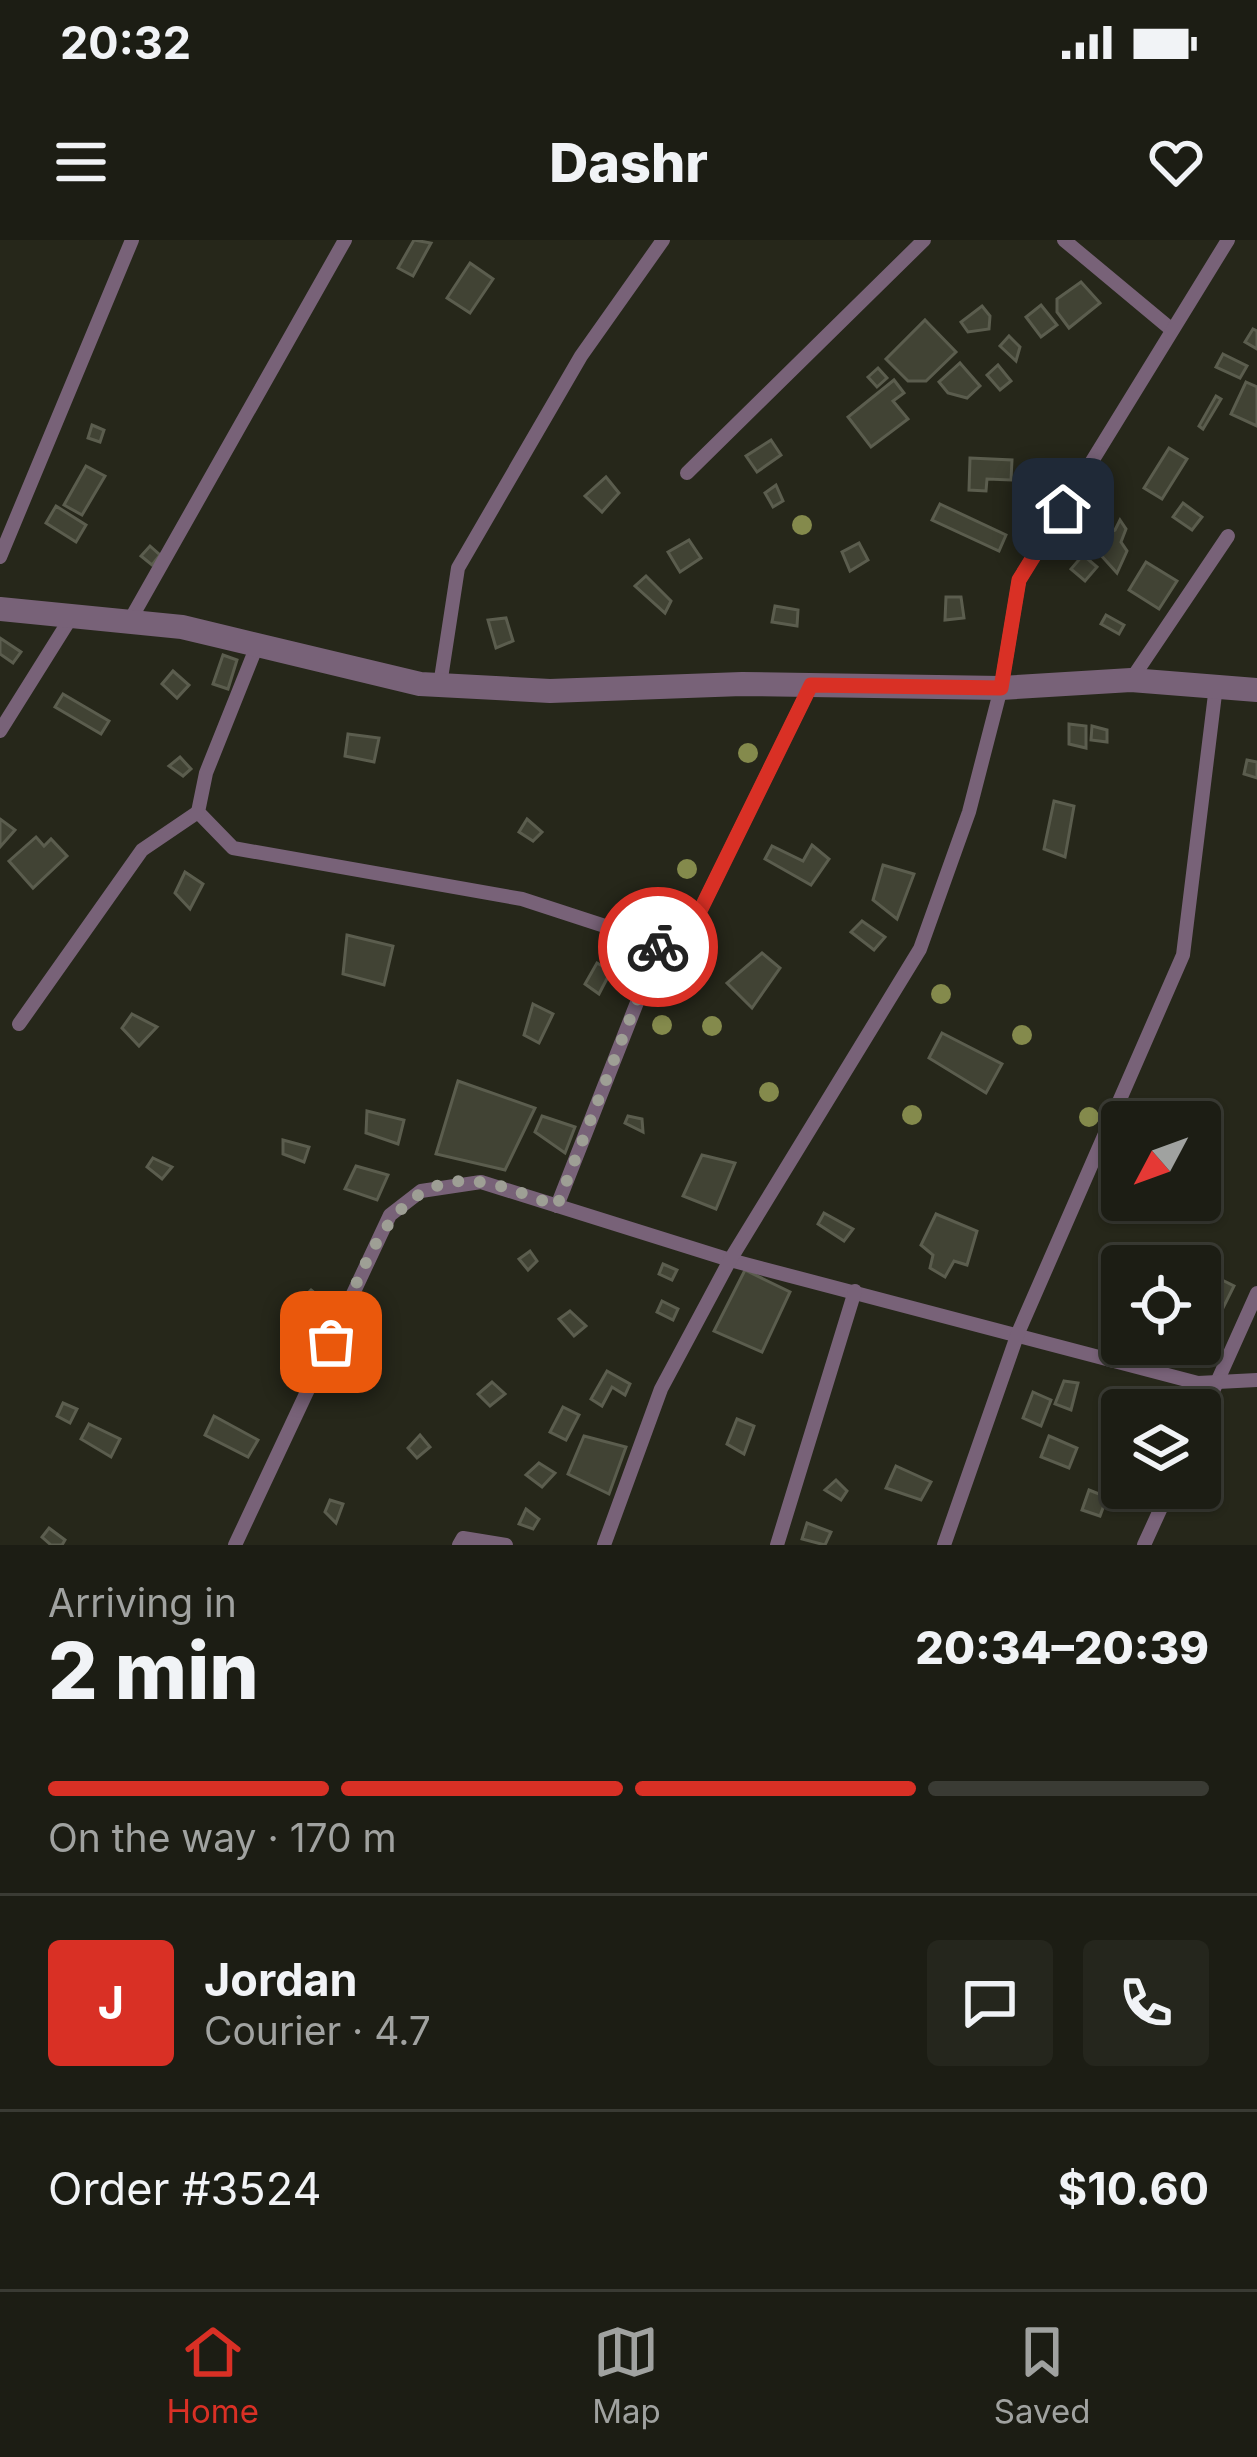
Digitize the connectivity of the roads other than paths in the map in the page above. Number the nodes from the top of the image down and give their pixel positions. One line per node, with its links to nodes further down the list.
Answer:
1 (132, 240): 10 (lane)
2 (345, 240): 13 (lane)
3 (663, 240): 16 (lane)
4 (924, 240): 8 (lane)
5 (1064, 240): 7 (lane)
6 (1228, 240): 7 (lane)
7 (1172, 330): 19 (lane)
8 (687, 472)
9 (1228, 536): 15 (lane)
10 (0, 557)
11 (0, 609): 12 (street)
12 (72, 616): 13 (street); 21 (lane)
13 (129, 622): 14 (street)
14 (258, 643): 16 (street); 22 (lane)
15 (1131, 680): 18 (street); 19 (street)
16 (440, 685): 17 (street)
17 (811, 685): 19 (street); 23 (lane)
18 (1216, 686): 20 (street); 29 (lane)
19 (1001, 688): 26 (lane)
20 (1257, 690)
21 (0, 731)
22 (198, 812): 23 (lane); 24 (lane)
23 (659, 944): 25 (lane)
24 (19, 1024)
25 (557, 1206): 26 (lane); 34 (lane)
26 (730, 1260): 27 (lane); 37 (lane)
27 (855, 1291): 29 (lane); 38 (lane)
28 (1257, 1293): 31 (lane)
29 (1018, 1333): 31 (lane); 39 (lane)
30 (1257, 1380): 31 (lane)
31 (1218, 1381): 32 (lane)
32 (1214, 1389)
33 (1160, 1509): 40 (lane)
34 (235, 1545)
35 (459, 1545): 36 (lane)
36 (506, 1545)
37 (604, 1545)
38 (776, 1545)
39 (944, 1545)
40 (1144, 1545)

